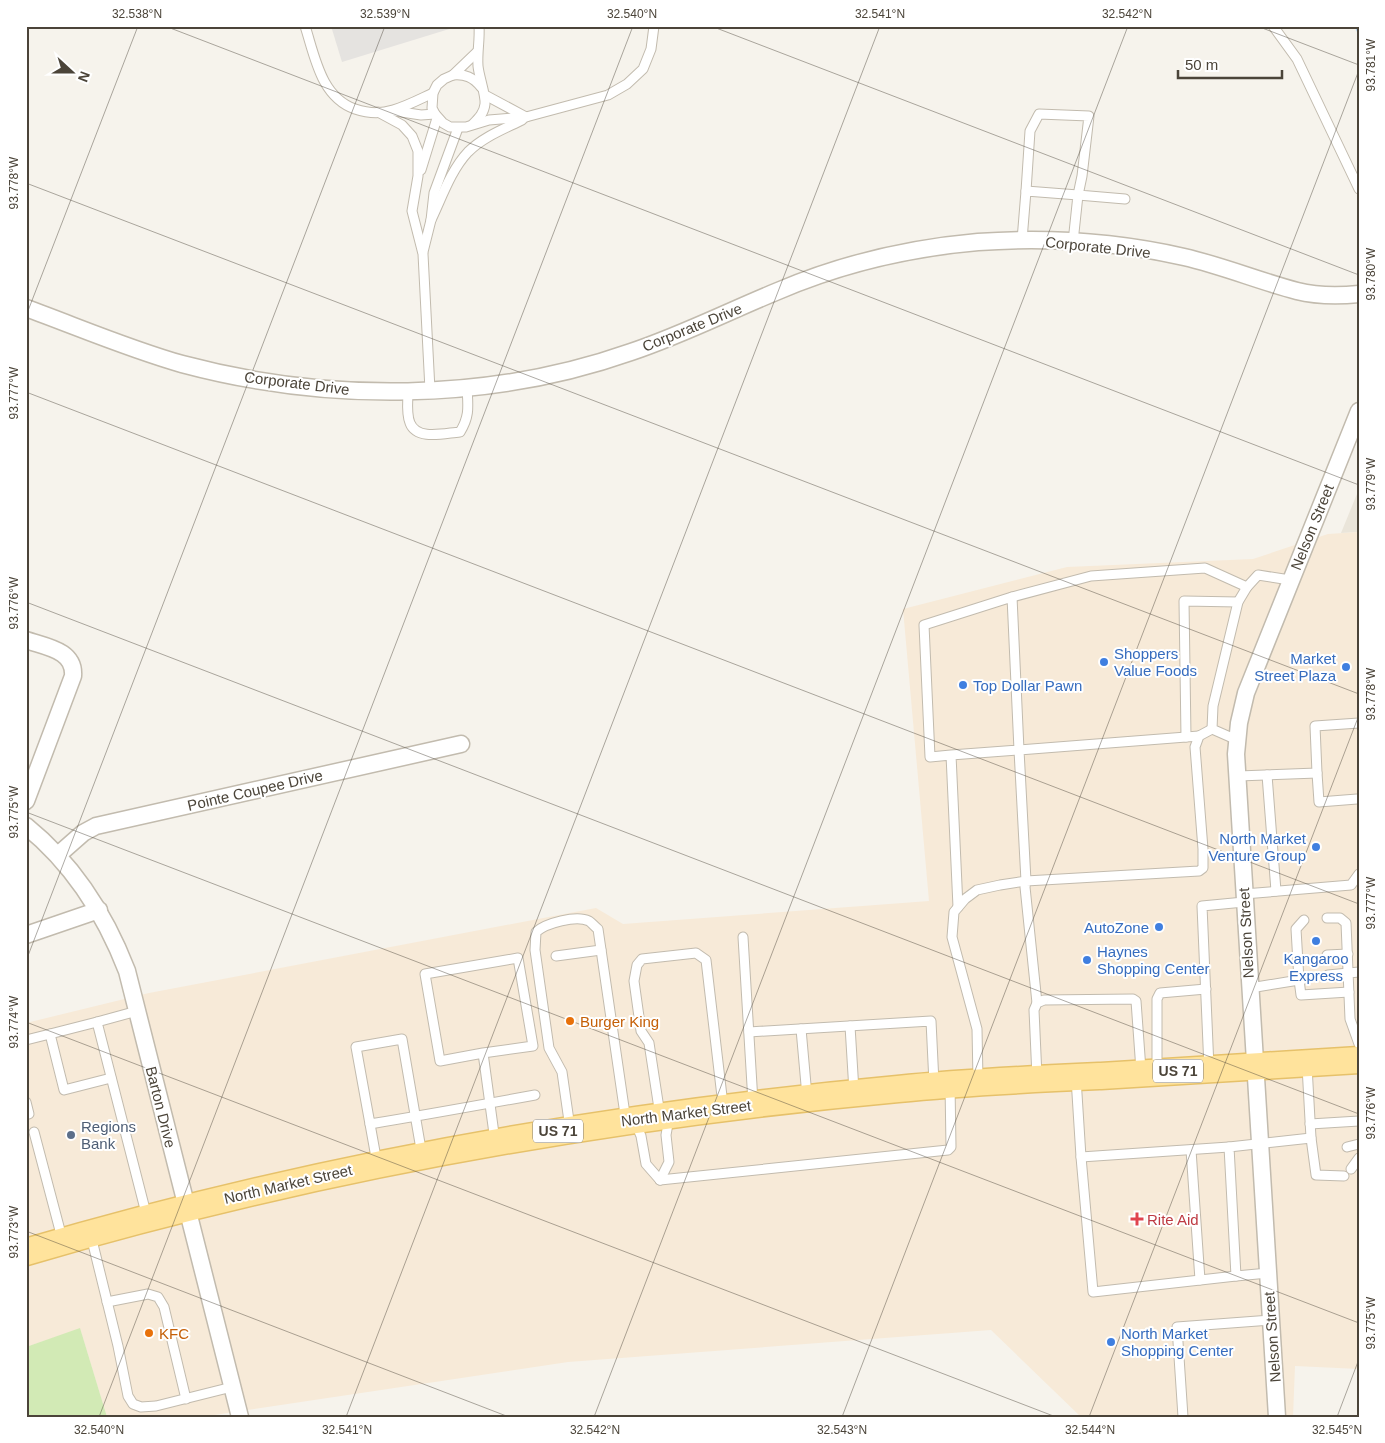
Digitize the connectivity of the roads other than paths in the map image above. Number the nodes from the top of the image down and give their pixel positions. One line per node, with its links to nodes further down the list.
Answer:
1 (306, 26): 10 (lane)
2 (479, 26): 5 (lane)
3 (654, 26): 12 (lane)
4 (1274, 26): 16 (lane)
5 (477, 52): 6 (lane); 7 (lane)
6 (452, 75): 7 (lane); 8 (lane)
7 (483, 91): 12 (lane); 13 (lane)
8 (433, 94): 9 (lane); 11 (lane)
9 (392, 110): 10 (lane); 11 (lane)
10 (378, 112): 15 (lane)
11 (436, 116): 14 (lane); 15 (lane)
12 (526, 117): 13 (lane); 20 (lane)
13 (473, 124): 14 (lane)
14 (458, 128): 20 (lane)
15 (418, 176): 23 (lane)
16 (1359, 189)
17 (1026, 191): 18 (lane); 18 (lane); 21 (lane)
18 (1078, 195): 19 (lane); 22 (lane)
19 (1125, 199)
20 (431, 220): 23 (lane)
21 (1022, 240): 22 (street, Corporate Drive); 26 (street, Corporate Drive)
22 (1073, 242): 24 (street, Corporate Drive)
23 (423, 254): 27 (lane)
24 (1359, 294)
25 (26, 308): 28 (street, Corporate Drive)
26 (467, 388): 27 (street, Corporate Drive); 28 (lane)
27 (430, 390): 28 (street, Corporate Drive)
28 (408, 391)
29 (1359, 411): 30 (street, Nelson Street)
30 (1290, 580): 31 (lane); 39 (street, Nelson Street)
31 (1246, 587): 32 (lane); 33 (lane)
32 (1012, 597): 41 (lane); 42 (lane)
33 (1238, 602): 36 (lane); 38 (lane)
34 (26, 640): 47 (street)
35 (1359, 723): 43 (lane)
36 (1212, 729): 37 (lane); 39 (lane)
37 (1199, 736): 38 (lane); 51 (lane)
38 (1186, 737): 41 (lane)
39 (1237, 740): 45 (street, Nelson Street)
40 (461, 744): 49 (street, Pointe Coupee Drive)
41 (1020, 750): 42 (lane); 51 (lane)
42 (951, 755): 54 (lane)
43 (1317, 773): 44 (lane); 46 (lane)
44 (1267, 775): 45 (lane); 52 (lane)
45 (1238, 776): 53 (street, Nelson Street)
46 (1357, 799)
47 (26, 801)
48 (26, 826): 49 (street, Barton Drive)
49 (58, 855): 55 (street, Barton Drive)
50 (1359, 874): 52 (lane)
51 (1026, 881): 54 (lane); 74 (lane)
52 (1276, 891): 53 (lane)
53 (1244, 898): 71 (street, Nelson Street); 72 (lane)
54 (958, 907): 92 (lane)
55 (98, 910): 58 (street); 75 (street, Barton Drive)
56 (1327, 918): 61 (lane)
57 (1304, 920): 63 (lane)
58 (26, 934)
59 (743, 937): 79 (lane)
60 (600, 950): 62 (lane); 104 (lane); 108 (lane)
61 (1348, 954): 65 (lane); 67 (lane)
62 (556, 956)
63 (1298, 956): 64 (lane); 70 (lane)
64 (1308, 956)
65 (1327, 956)
66 (1359, 972): 67 (lane)
67 (1349, 974): 68 (lane); 73 (lane)
68 (1328, 975)
69 (1310, 978): 70 (lane)
70 (1299, 980): 71 (lane); 73 (lane)
71 (1250, 988): 86 (street, Nelson Street)
72 (1206, 990): 87 (lane); 88 (lane)
73 (1349, 992): 82 (lane)
74 (1037, 1003): 88 (lane); 91 (lane)
75 (137, 1011): 76 (lane); 124 (street, Barton Drive)
76 (97, 1022): 80 (lane); 90 (lane)
77 (850, 1026): 78 (lane); 93 (lane); 94 (lane)
78 (801, 1029): 79 (lane); 96 (lane)
79 (749, 1032): 99 (lane)
80 (50, 1034): 81 (lane); 90 (lane)
81 (26, 1040)
82 (1359, 1044)
83 (483, 1053): 83 (lane); 98 (lane)
84 (1359, 1060): 85 (main road, North Market Street / US 71)
85 (1307, 1063): 86 (main road, North Market Street / US 71); 107 (lane)
86 (1254, 1066): 87 (main road, North Market Street / US 71); 112 (street, Nelson Street)
87 (1209, 1069): 88 (main road, North Market Street / US 71)
88 (1149, 1073): 89 (main road, North Market Street / US 71)
89 (1076, 1077): 91 (main road, North Market Street / US 71); 118 (lane)
90 (112, 1078): 125 (lane)
91 (1038, 1079): 92 (main road, North Market Street / US 71)
92 (978, 1083): 93 (main road, North Market Street / US 71)
93 (942, 1086): 94 (main road, North Market Street / US 71); 123 (lane)
94 (854, 1094): 96 (main road, North Market Street / US 71)
95 (535, 1095): 98 (lane)
96 (807, 1099): 99 (main road, North Market Street / US 71)
97 (26, 1102): 101 (lane)
98 (490, 1104): 103 (lane); 111 (lane)
99 (753, 1104): 100 (main road, North Market Street / US 71)
100 (723, 1108): 102 (main road, North Market Street / US 71); 102 (lane)
101 (29, 1114)
102 (665, 1115): 104 (main road, North Market Street / US 71); 123 (lane)
103 (416, 1116): 106 (lane); 106 (lane); 117 (lane)
104 (630, 1120): 108 (main road, North Market Street / US 71); 123 (lane)
105 (1359, 1121): 107 (lane)
106 (370, 1124): 120 (lane)
107 (1310, 1124): 110 (lane)
108 (570, 1129): 111 (main road, North Market Street / US 71)
109 (34, 1132): 127 (lane)
110 (1311, 1138): 112 (lane); 122 (lane)
111 (495, 1142): 117 (main road, North Market Street / US 71)
112 (1260, 1144): 114 (lane); 129 (street, Nelson Street)
113 (1359, 1144): 115 (lane)
114 (1229, 1147): 116 (lane); 130 (lane)
115 (1348, 1147)
116 (1191, 1150): 118 (lane); 131 (lane)
117 (422, 1155): 120 (main road, North Market Street / US 71)
118 (1081, 1157): 131 (lane)
119 (1359, 1158): 121 (lane)
120 (377, 1164): 124 (main road, North Market Street / US 71)
121 (1351, 1169)
122 (1344, 1176)
123 (660, 1180)
124 (186, 1208): 125 (main road, North Market Street / US 71); 134 (street, Barton Drive)
125 (148, 1217): 126 (main road, North Market Street / US 71)
126 (90, 1233): 127 (main road, North Market Street / US 71); 132 (lane)
127 (63, 1241): 128 (main road, North Market Street / US 71)
128 (26, 1252)
129 (1268, 1273): 130 (lane); 133 (street, Nelson Street)
130 (1236, 1276): 131 (lane)
131 (1200, 1280)
132 (107, 1302): 135 (lane); 135 (lane)
133 (1271, 1320): 137 (lane); 138 (street, Nelson Street)
134 (232, 1387): 135 (lane); 136 (street, Barton Drive)
135 (186, 1398)
136 (240, 1417)
137 (1182, 1417)
138 (1277, 1417)

